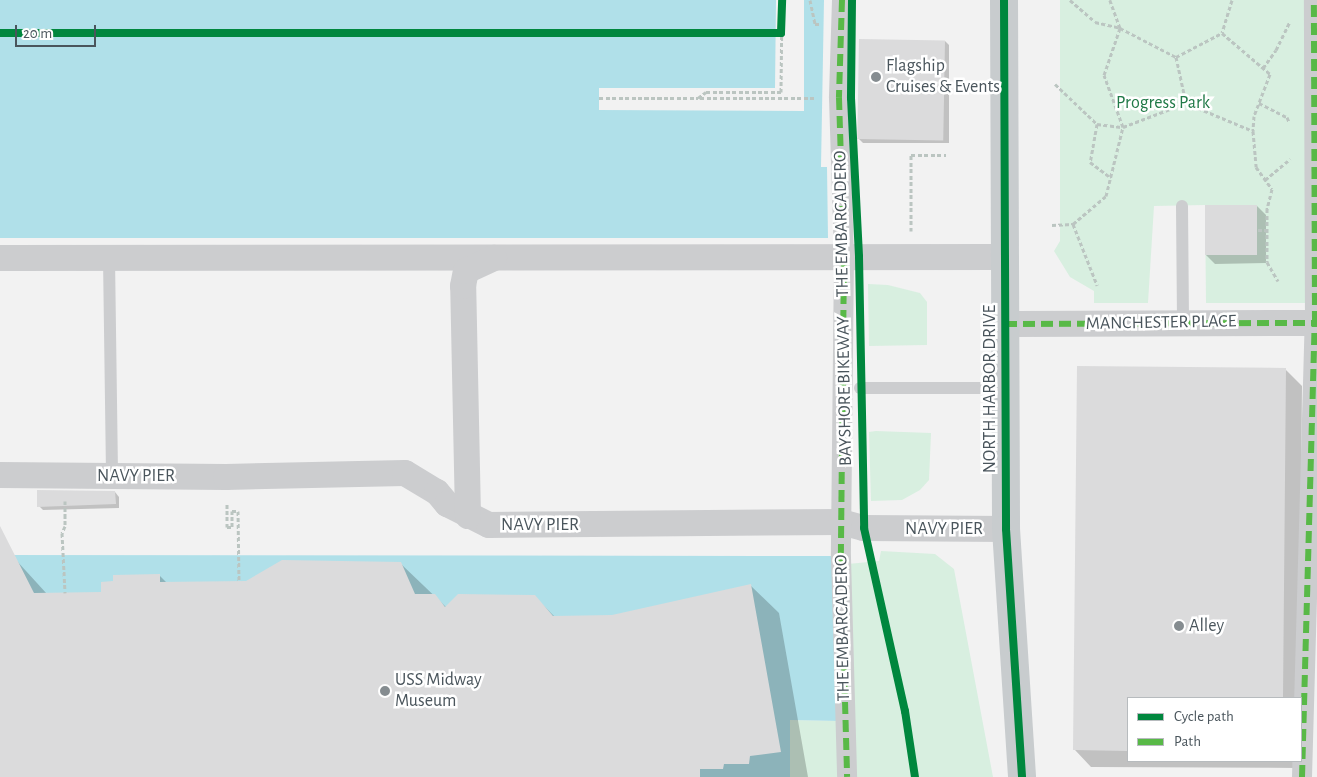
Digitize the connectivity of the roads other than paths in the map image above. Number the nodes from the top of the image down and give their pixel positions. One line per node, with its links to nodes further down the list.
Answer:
1 (842, 0): 5 (street, THE EMBARCADERO)
2 (1004, 0): 7 (main road, NORTH HARBOR DRIVE)
3 (1314, 0): 11 (street)
4 (1182, 206): 10 (lane)
5 (844, 256): 6 (street); 7 (street); 18 (street, THE EMBARCADERO)
6 (494, 257): 9 (street); 17 (street)
7 (1004, 257): 12 (main road, NORTH HARBOR DRIVE)
8 (0, 258): 9 (street)
9 (109, 258): 16 (lane)
10 (1183, 322): 11 (street, MANCHESTER PLACE); 12 (street, MANCHESTER PLACE)
11 (1316, 323): 22 (street)
12 (1005, 324): 14 (main road, NORTH HARBOR DRIVE)
13 (860, 388): 14 (lane)
14 (1005, 388): 19 (main road, NORTH HARBOR DRIVE)
15 (0, 475): 16 (street, NAVY PIER)
16 (112, 476): 17 (street, NAVY PIER)
17 (468, 516): 18 (street, NAVY PIER)
18 (841, 522): 19 (street, NAVY PIER); 20 (street, THE EMBARCADERO)
19 (1006, 529): 21 (main road, NORTH HARBOR DRIVE)
20 (847, 777)
21 (1022, 777)
22 (1302, 777)

